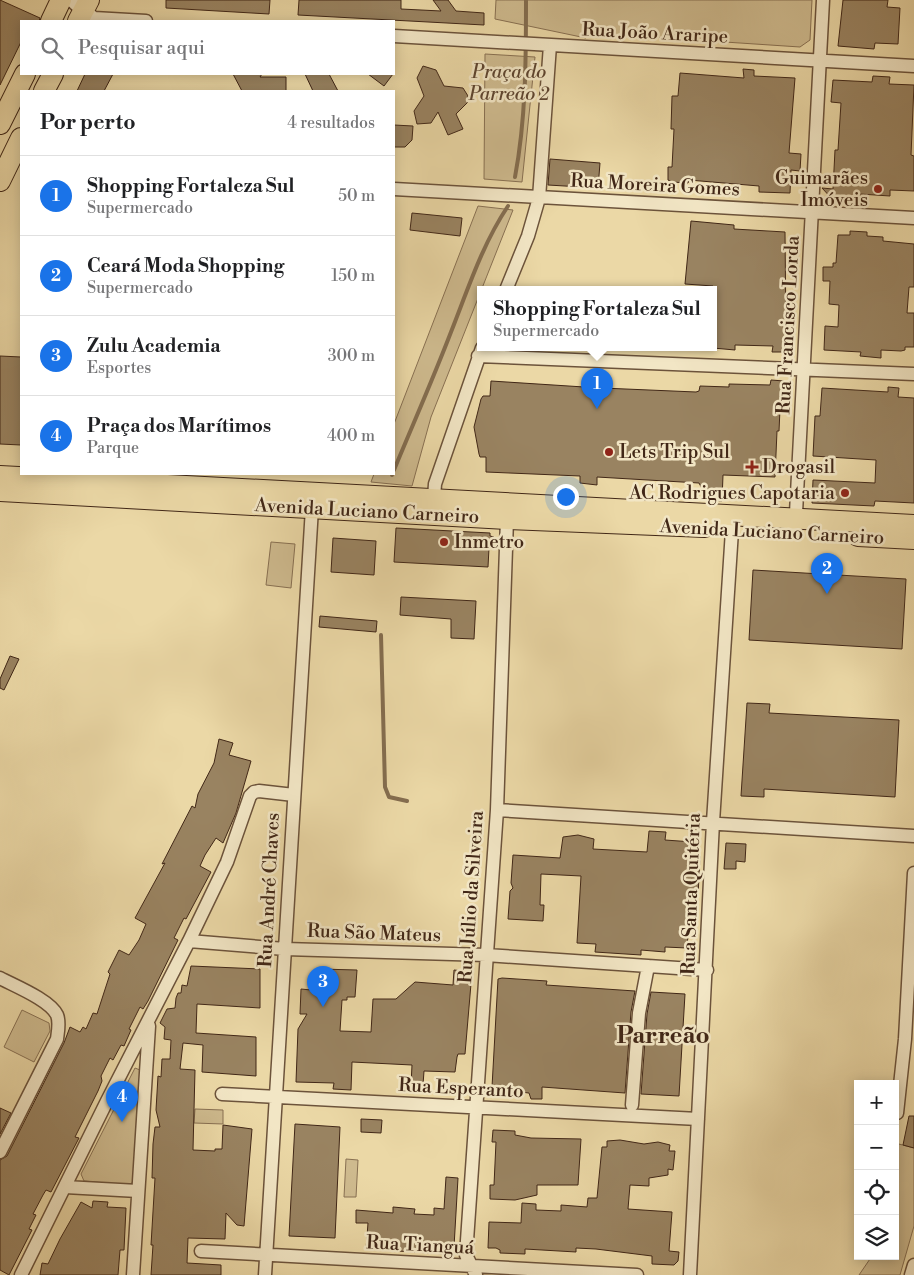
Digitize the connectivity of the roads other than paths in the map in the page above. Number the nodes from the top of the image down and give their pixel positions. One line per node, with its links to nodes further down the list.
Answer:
1 (61, 0): 4 (main road)
2 (823, 0): 8 (street, Rua Francisco Lorda)
3 (81, 6): 5 (street)
4 (51, 20)
5 (129, 20)
6 (395, 36): 7 (street, Rua João Araripe)
7 (544, 45): 8 (street, Rua João Araripe); 17 (street)
8 (820, 61): 9 (street, Rua João Araripe); 18 (street, Rua Francisco Lorda)
9 (914, 66)
10 (24, 75): 13 (main road)
11 (52, 75): 12 (main road)
12 (45, 90)
13 (1, 121)
14 (20, 141): 15 (main road)
15 (9, 173)
16 (395, 189): 17 (street, Rua Moreira Gomes)
17 (539, 198): 18 (street, Rua Moreira Gomes); 20 (street)
18 (813, 214): 19 (street, Rua Moreira Gomes); 22 (street, Rua Francisco Lorda)
19 (914, 218)
20 (508, 286)
21 (480, 352): 22 (street); 26 (street)
22 (804, 368): 23 (street); 32 (street, Rua Francisco Lorda)
23 (914, 374)
24 (0, 476): 27 (main road, Avenida Luciano Carneiro)
25 (0, 491): 28 (main road, Avenida Luciano Carneiro)
26 (434, 498): 27 (main road, Avenida Luciano Carneiro); 30 (main road, Avenida Luciano Carneiro)
27 (390, 504): 28 (main road, Avenida Luciano Carneiro); 29 (main road, Avenida Luciano Carneiro)
28 (312, 508): 34 (street, Rua André Chaves)
29 (508, 519): 30 (main road, Avenida Luciano Carneiro); 35 (street, Rua Júlio da Silveira)
30 (732, 522): 32 (main road, Avenida Luciano Carneiro); 36 (street, Rua Santa Quitéria)
31 (914, 525): 32 (main road, Avenida Luciano Carneiro)
32 (795, 526): 33 (main road, Avenida Luciano Carneiro)
33 (914, 540)
34 (294, 795): 39 (street); 40 (street, Rua André Chaves)
35 (497, 810): 36 (street); 41 (street, Rua Júlio da Silveira)
36 (713, 822): 37 (street); 43 (street, Rua Santa Quitéria)
37 (914, 836)
38 (914, 873): 47 (street)
39 (189, 942): 40 (street, Rua São Mateus); 45 (street)
40 (285, 949): 41 (street, Rua São Mateus); 48 (street, Rua André Chaves)
41 (486, 955): 42 (street, Rua São Mateus); 50 (street, Rua Júlio da Silveira)
42 (648, 966): 43 (street, Rua São Mateus); 49 (street)
43 (707, 970): 51 (street, Rua Santa Quitéria)
44 (6, 981): 52 (street)
45 (150, 1019): 53 (street); 54 (street)
46 (222, 1094): 48 (street, Rua Esperanto)
47 (899, 1094)
48 (275, 1097): 50 (street, Rua Esperanto); 56 (street, Rua André Chaves)
49 (632, 1105)
50 (476, 1107): 51 (street, Rua Esperanto); 58 (street, Rua Júlio da Silveira)
51 (698, 1119): 63 (street, Rua Santa Quitéria)
52 (0, 1152)
53 (65, 1187): 54 (street); 59 (street)
54 (138, 1192): 60 (street)
55 (201, 1252): 56 (street, Rua Tianguá)
56 (266, 1255): 58 (street, Rua Tianguá); 61 (street, Rua André Chaves)
57 (914, 1265): 64 (street)
58 (474, 1271): 62 (street, Rua Tianguá)
59 (21, 1275)
60 (133, 1275)
61 (266, 1275)
62 (637, 1275)
63 (690, 1275)
64 (911, 1275)

